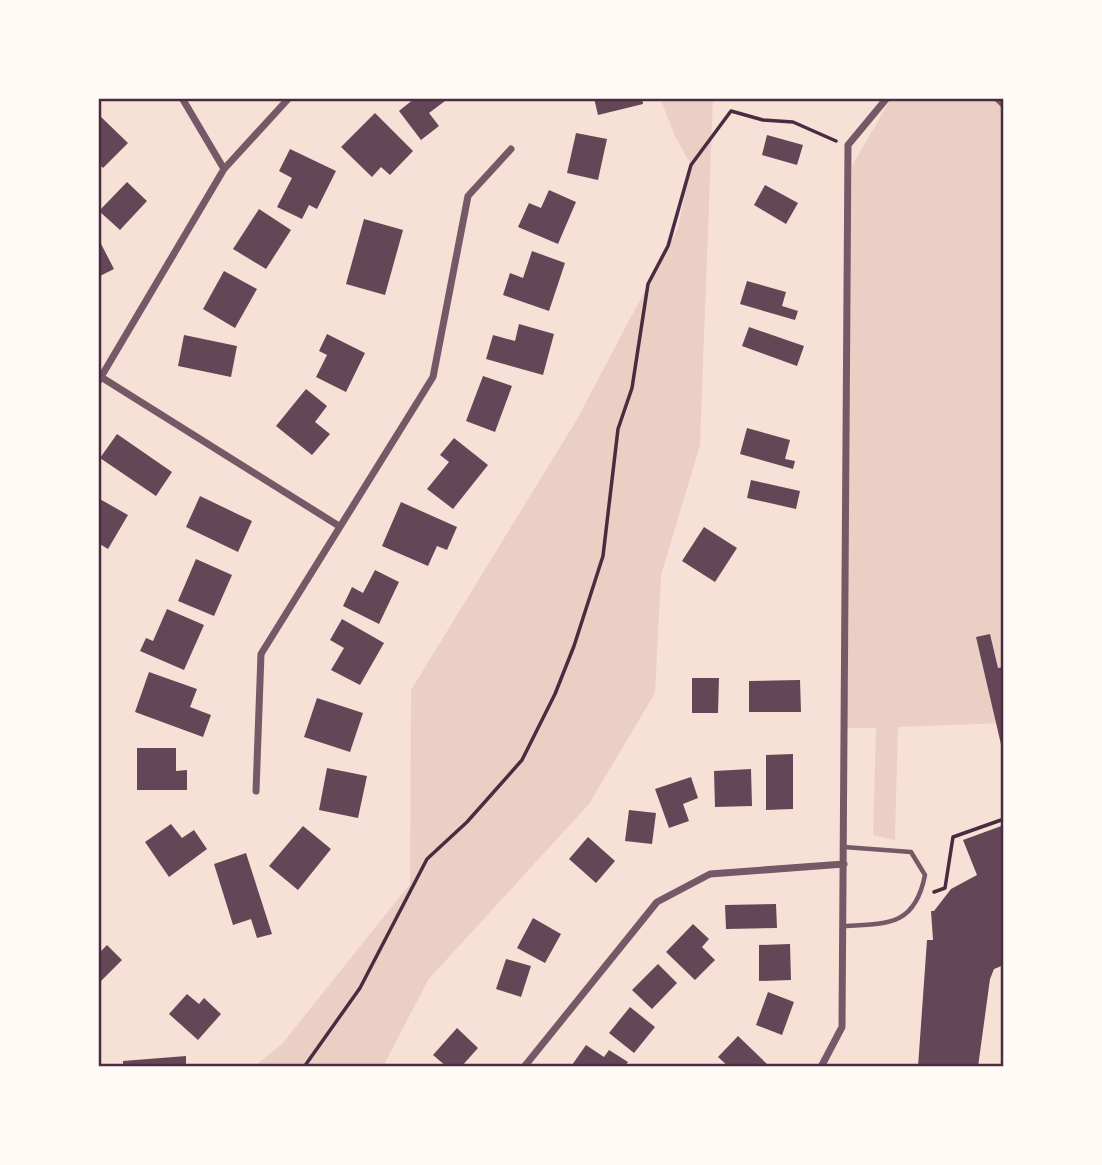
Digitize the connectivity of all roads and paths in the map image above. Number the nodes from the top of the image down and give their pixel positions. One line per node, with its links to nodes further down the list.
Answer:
1 (182, 98): 8 (street)
2 (289, 98): 8 (street)
3 (887, 98): 6 (street)
4 (997, 98): 5 (street)
5 (1004, 105)
6 (848, 145): 13 (street); 17 (path)
7 (511, 149): 10 (street)
8 (225, 169): 9 (street)
9 (99, 379): 10 (street)
10 (339, 526): 11 (street)
11 (256, 791)
12 (1004, 819): 15 (path)
13 (844, 847): 14 (street); 15 (lane)
14 (844, 864): 16 (street); 18 (street)
15 (920, 896): 16 (lane)
16 (843, 926): 19 (street)
17 (304, 1067)
18 (524, 1067)
19 (821, 1067)

